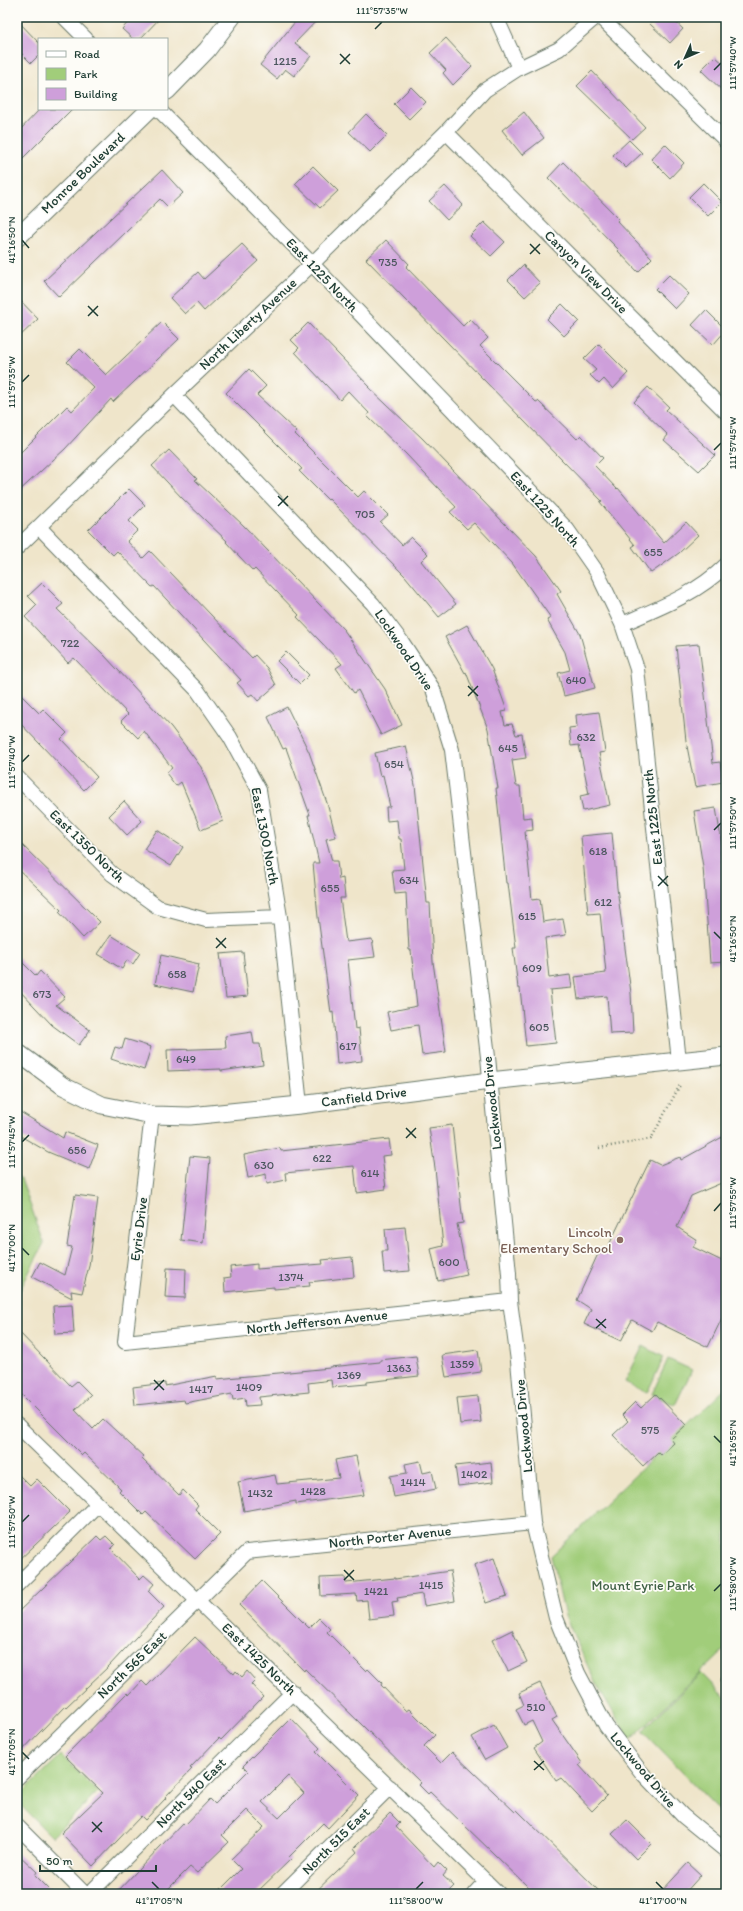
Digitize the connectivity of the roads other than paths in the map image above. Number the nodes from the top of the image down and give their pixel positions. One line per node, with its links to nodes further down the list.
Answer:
1 (64, 17): 6 (street)
2 (232, 17): 8 (street)
3 (496, 17): 7 (street)
4 (596, 17): 7 (street, North Liberty Avenue)
5 (600, 17): 12 (street)
6 (85, 38)
7 (519, 68): 11 (street, North Liberty Avenue)
8 (168, 90)
9 (149, 110): 13 (street, Monroe Boulevard)
10 (159, 110): 14 (street, East 1225 North)
11 (446, 132): 14 (street, North Liberty Avenue); 16 (street, Canyon View Drive)
12 (726, 141)
13 (17, 238)
14 (312, 264): 15 (street, North Liberty Avenue); 20 (street, East 1225 North)
15 (174, 394): 17 (street, North Liberty Avenue); 26 (street, Lockwood Drive)
16 (726, 412)
17 (39, 527): 18 (street, North Liberty Avenue); 22 (street, East 1300 North)
18 (17, 548)
19 (726, 565): 20 (street)
20 (622, 624): 25 (street, East 1225 North)
21 (17, 776): 22 (street, East 1350 North)
22 (280, 917): 27 (street, East 1300 North)
23 (17, 1052): 28 (street, Canfield Drive)
24 (726, 1056): 25 (street, Canfield Drive)
25 (679, 1061): 26 (street, Canfield Drive)
26 (490, 1081): 27 (street, Canfield Drive); 29 (street, Lockwood Drive)
27 (300, 1105): 28 (street, Canfield Drive)
28 (152, 1115): 30 (street, Eyrie Drive)
29 (510, 1301): 30 (street, North Jefferson Avenue); 33 (street, Lockwood Drive)
30 (125, 1342)
31 (17, 1425): 32 (street, East 1425 North)
32 (98, 1504): 35 (street); 36 (street, East 1425 North)
33 (533, 1523): 34 (street, North Porter Avenue); 41 (street, Lockwood Drive)
34 (247, 1552): 36 (street, North 565 East)
35 (17, 1585)
36 (198, 1600): 37 (street, East 1425 North); 38 (street, North 565 East)
37 (293, 1692): 39 (street, East 1425 North); 44 (street, North 540 East)
38 (17, 1778)
39 (390, 1788): 42 (street, East 1425 North); 45 (street, North 515 East)
40 (17, 1826): 43 (street)
41 (726, 1851)
42 (486, 1881): 46 (street); 47 (street, East 1425 North)
43 (85, 1894)
44 (89, 1894)
45 (282, 1894)
46 (474, 1894)
47 (499, 1894)

